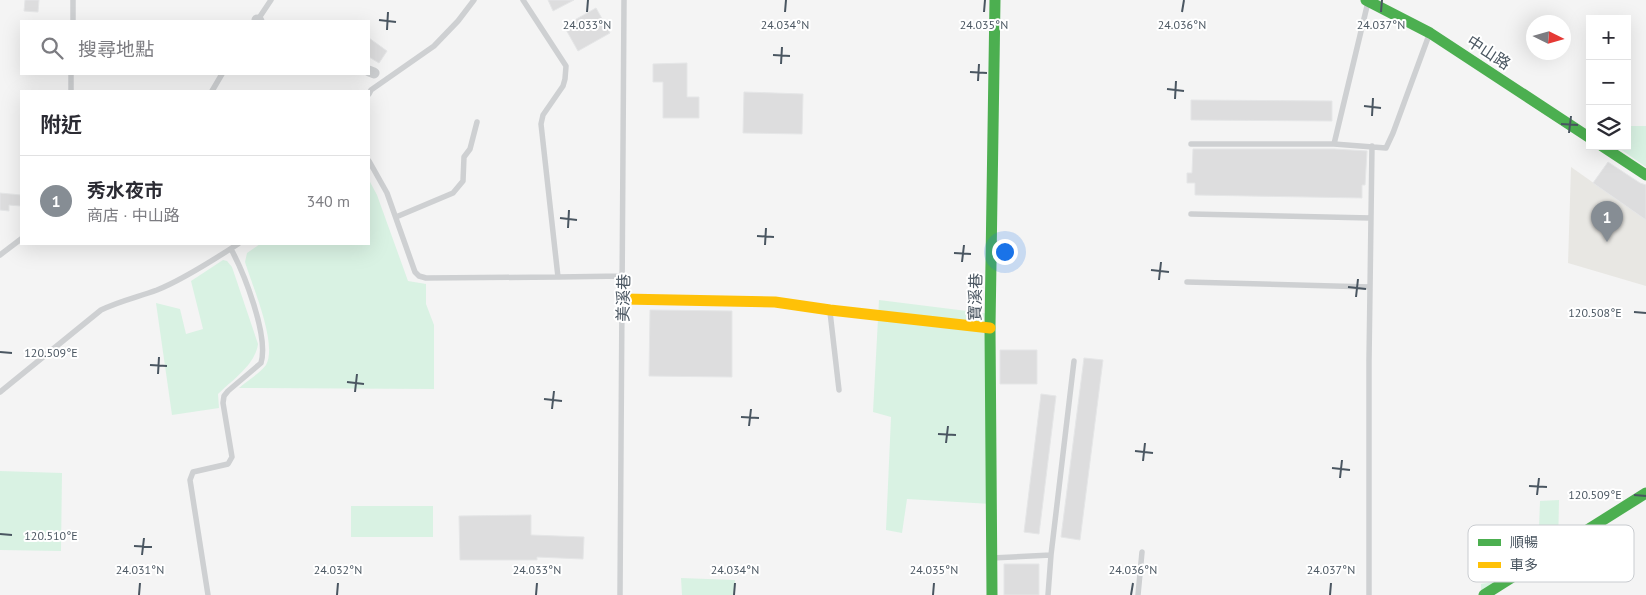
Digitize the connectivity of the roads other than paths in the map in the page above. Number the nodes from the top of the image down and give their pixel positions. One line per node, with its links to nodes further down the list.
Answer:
1 (73, 0): 8 (lane)
2 (271, 0): 9 (lane)
3 (474, 0): 15 (lane)
4 (523, 0): 32 (lane)
5 (624, 0): 31 (lane, 美溪巷)
6 (995, 0): 37 (street, 寶溪巷)
7 (1368, 1): 10 (street, 中山路); 19 (lane)
8 (72, 20)
9 (259, 20)
10 (1430, 33): 17 (street, 中山路); 20 (lane)
11 (71, 75): 13 (lane)
12 (221, 75): 14 (lane)
13 (70, 90)
14 (213, 90)
15 (370, 92)
16 (477, 122): 25 (lane)
17 (1586, 135)
18 (1190, 144): 19 (lane)
19 (1334, 144): 20 (lane)
20 (1372, 146): 26 (lane)
21 (1608, 150): 23 (street)
22 (370, 163): 25 (lane)
23 (1646, 175)
24 (1191, 214): 26 (lane)
25 (396, 217): 32 (lane)
26 (1371, 218): 34 (lane)
27 (20, 240): 30 (lane)
28 (237, 245): 29 (lane)
29 (231, 249): 40 (lane); 47 (lane)
30 (0, 255)
31 (623, 276): 32 (lane); 35 (lane, 美溪巷)
32 (558, 277)
33 (1187, 282): 34 (lane)
34 (1370, 287): 52 (lane)
35 (623, 299): 36 (street); 48 (lane, 美溪巷)
36 (830, 310): 37 (street); 39 (lane)
37 (990, 328): 45 (street, 寶溪巷)
38 (1074, 361): 44 (lane)
39 (839, 390)
40 (0, 392)
41 (1646, 493): 42 (street)
42 (1595, 525)
43 (1142, 552): 51 (lane)
44 (1051, 555): 45 (lane); 50 (lane)
45 (992, 558): 49 (street, 寶溪巷)
46 (1505, 582): 53 (street)
47 (208, 595)
48 (620, 595)
49 (992, 595)
50 (1048, 595)
51 (1138, 595)
52 (1369, 595)
53 (1484, 595)

